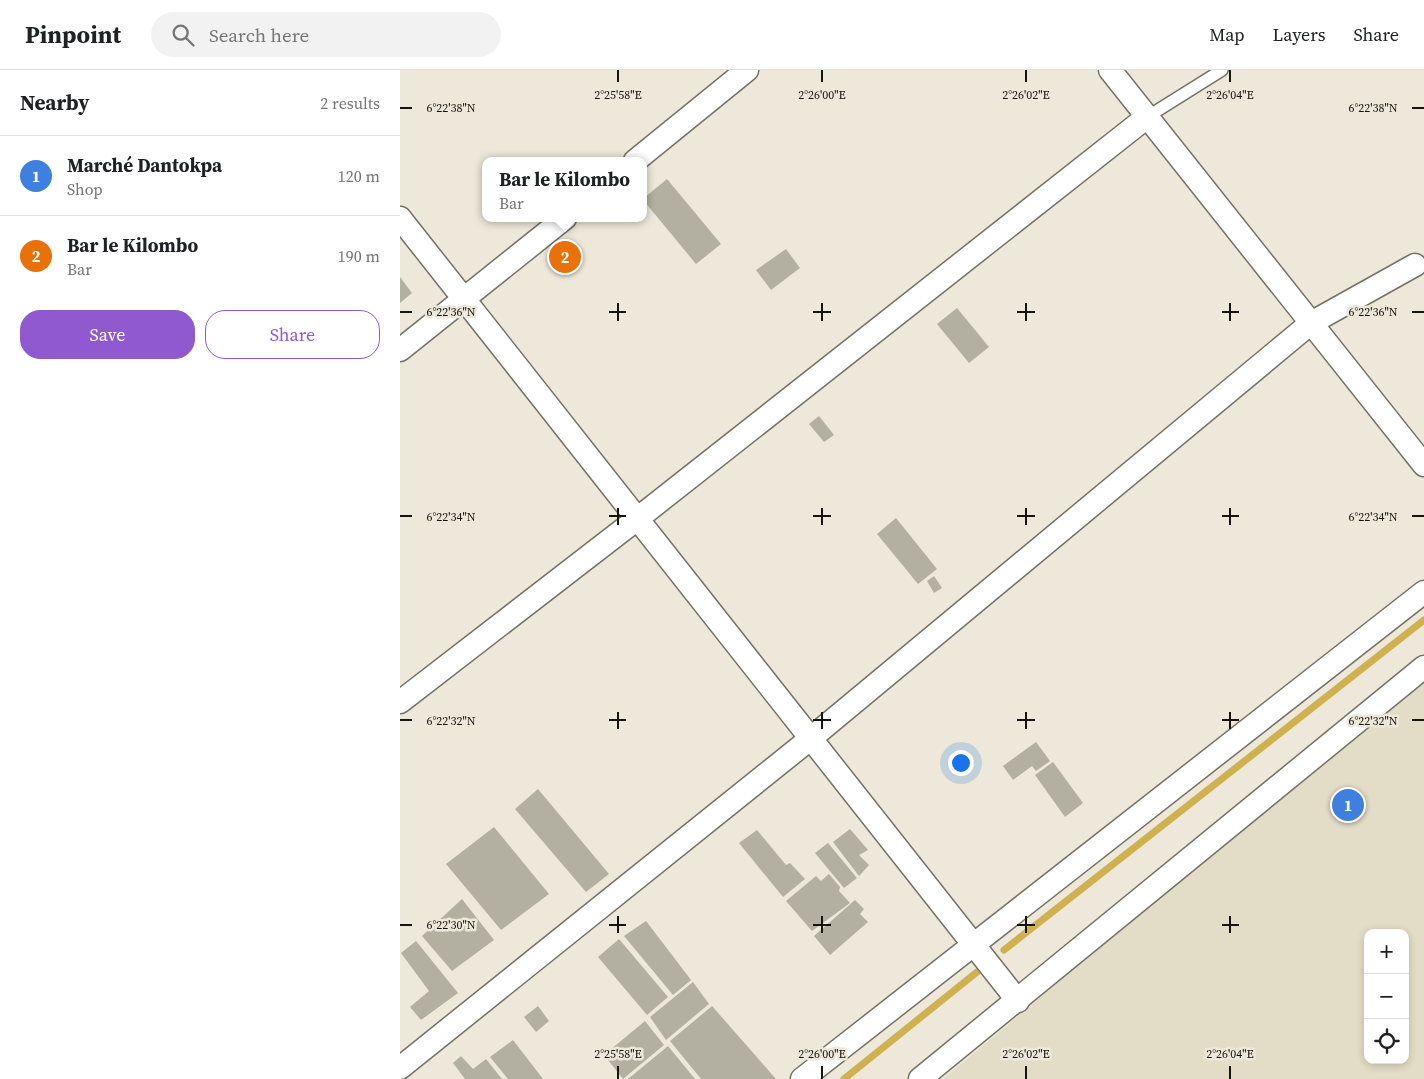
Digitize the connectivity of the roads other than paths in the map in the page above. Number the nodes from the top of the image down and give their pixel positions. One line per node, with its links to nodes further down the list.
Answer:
1 (747, 70): 5 (street)
2 (1110, 70): 4 (street)
3 (1222, 70): 4 (lane)
4 (1147, 117): 10 (street); 13 (street)
5 (641, 157)
6 (400, 218): 9 (street)
7 (560, 222): 9 (street)
8 (1415, 265): 10 (street)
9 (464, 300): 11 (street); 13 (street)
10 (1311, 323): 12 (street); 17 (street)
11 (400, 350)
12 (1424, 465)
13 (637, 518): 16 (street); 17 (street)
14 (1424, 592): 18 (street)
15 (1424, 667): 19 (street)
16 (400, 702)
17 (810, 739): 18 (street); 20 (street)
18 (973, 944): 19 (street); 21 (street)
19 (1018, 1001): 22 (street)
20 (400, 1068)
21 (802, 1079)
22 (920, 1079)

